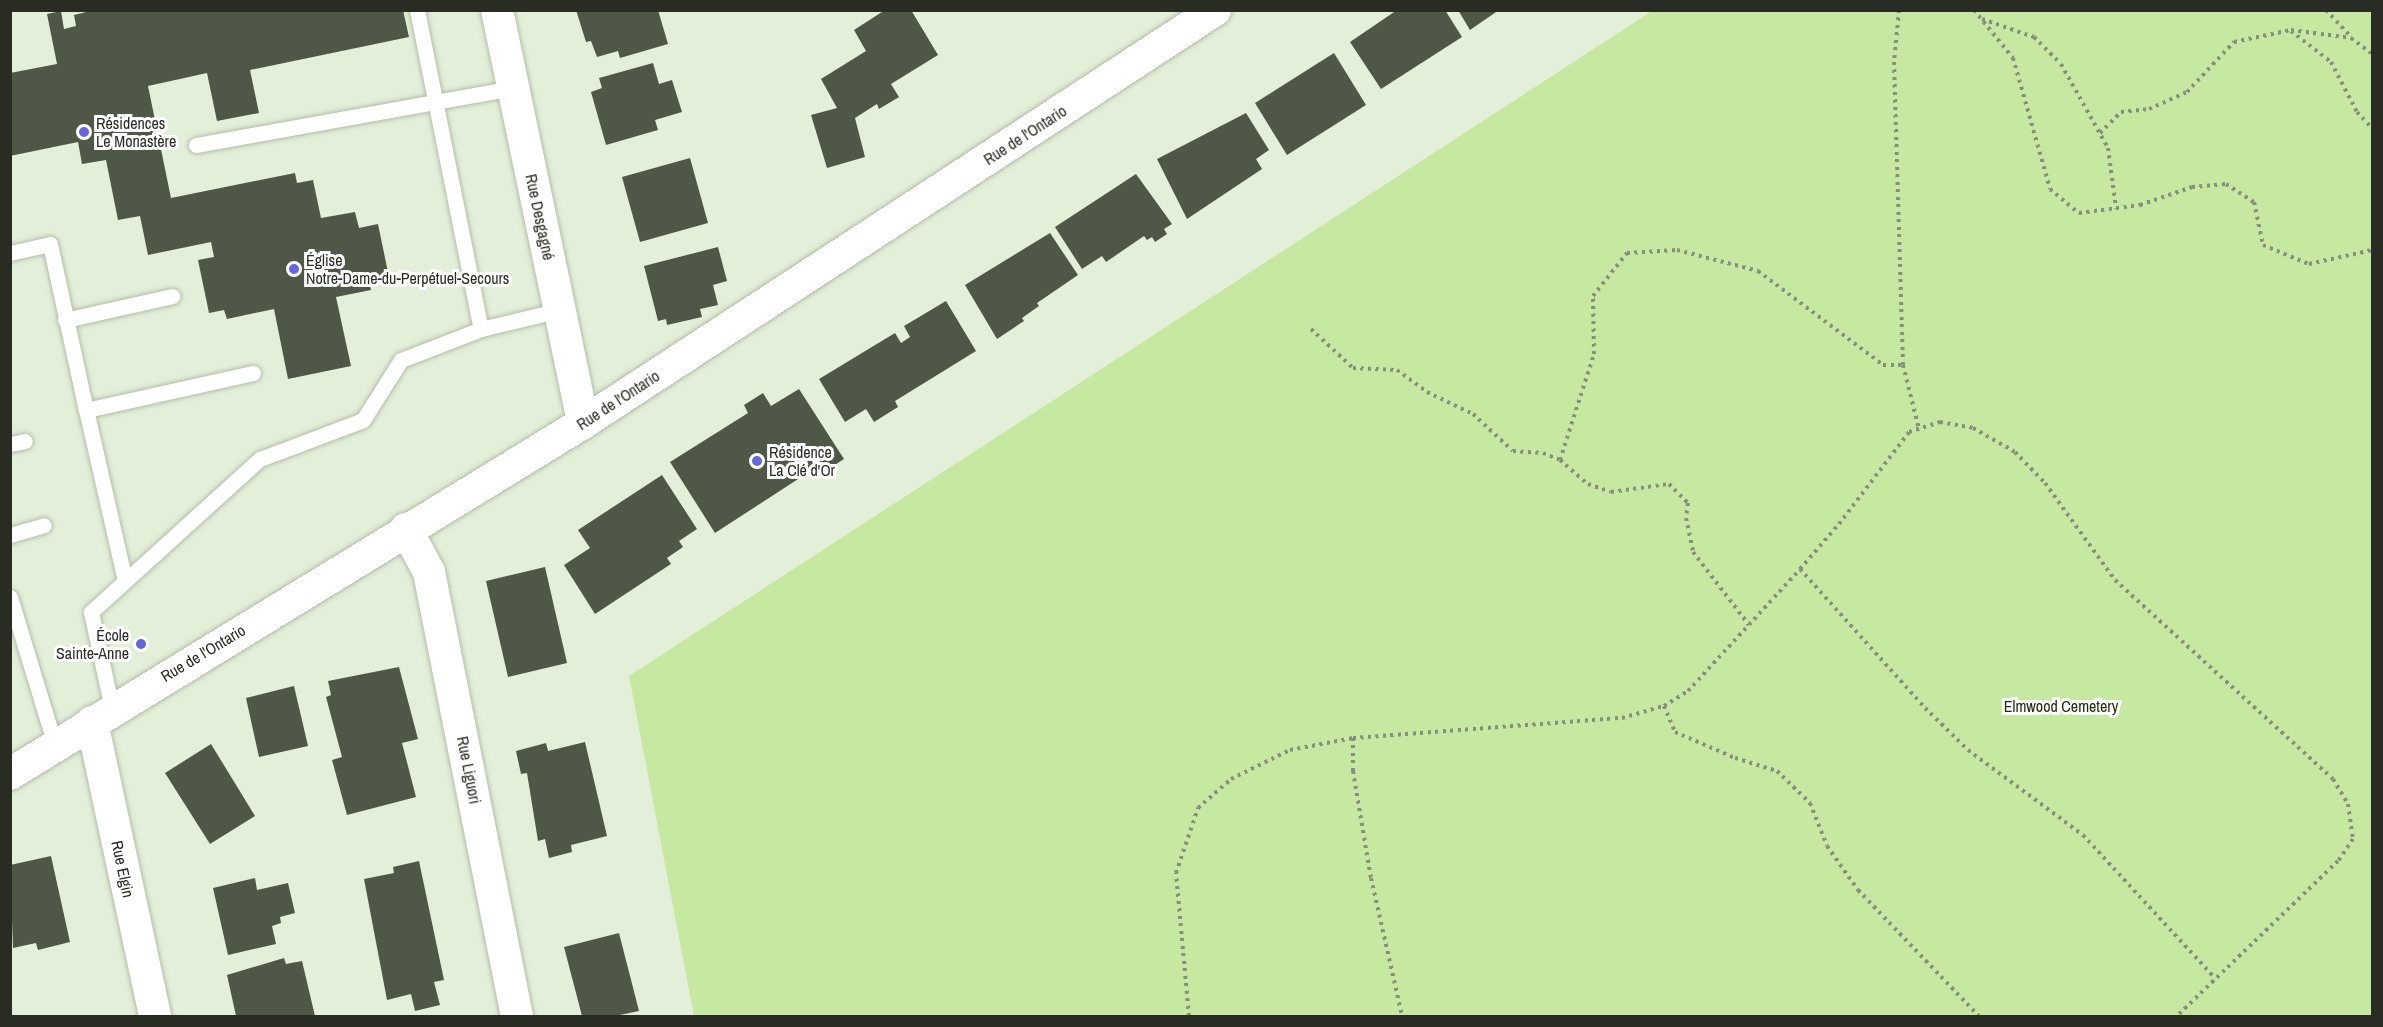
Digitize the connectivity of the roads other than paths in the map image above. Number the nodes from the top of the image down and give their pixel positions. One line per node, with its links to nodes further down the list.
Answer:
1 (417, 10): 5 (lane)
2 (497, 10): 4 (street, Rue Desgagné)
3 (1215, 10): 14 (street, Rue de l'Ontario)
4 (513, 88): 5 (lane); 9 (street, Rue Desgagné)
5 (436, 102): 6 (lane); 11 (lane)
6 (196, 145)
7 (10, 254): 10 (lane)
8 (172, 296): 10 (lane)
9 (560, 310): 11 (lane); 14 (street, Rue Desgagné)
10 (65, 320): 13 (lane)
11 (481, 329): 18 (lane)
12 (253, 373): 13 (lane)
13 (87, 411): 18 (lane)
14 (583, 423): 16 (street, Rue de l'Ontario)
15 (44, 525): 17 (lane)
16 (406, 529): 20 (street, Rue de l'Ontario); 24 (street, Rue Liguori)
17 (10, 535)
18 (125, 581): 20 (lane)
19 (10, 597): 21 (lane)
20 (102, 716): 21 (street, Rue de l'Ontario); 23 (street, Rue Elgin)
21 (55, 745): 22 (street, Rue de l'Ontario)
22 (10, 774)
23 (155, 1017)
24 (518, 1017)

